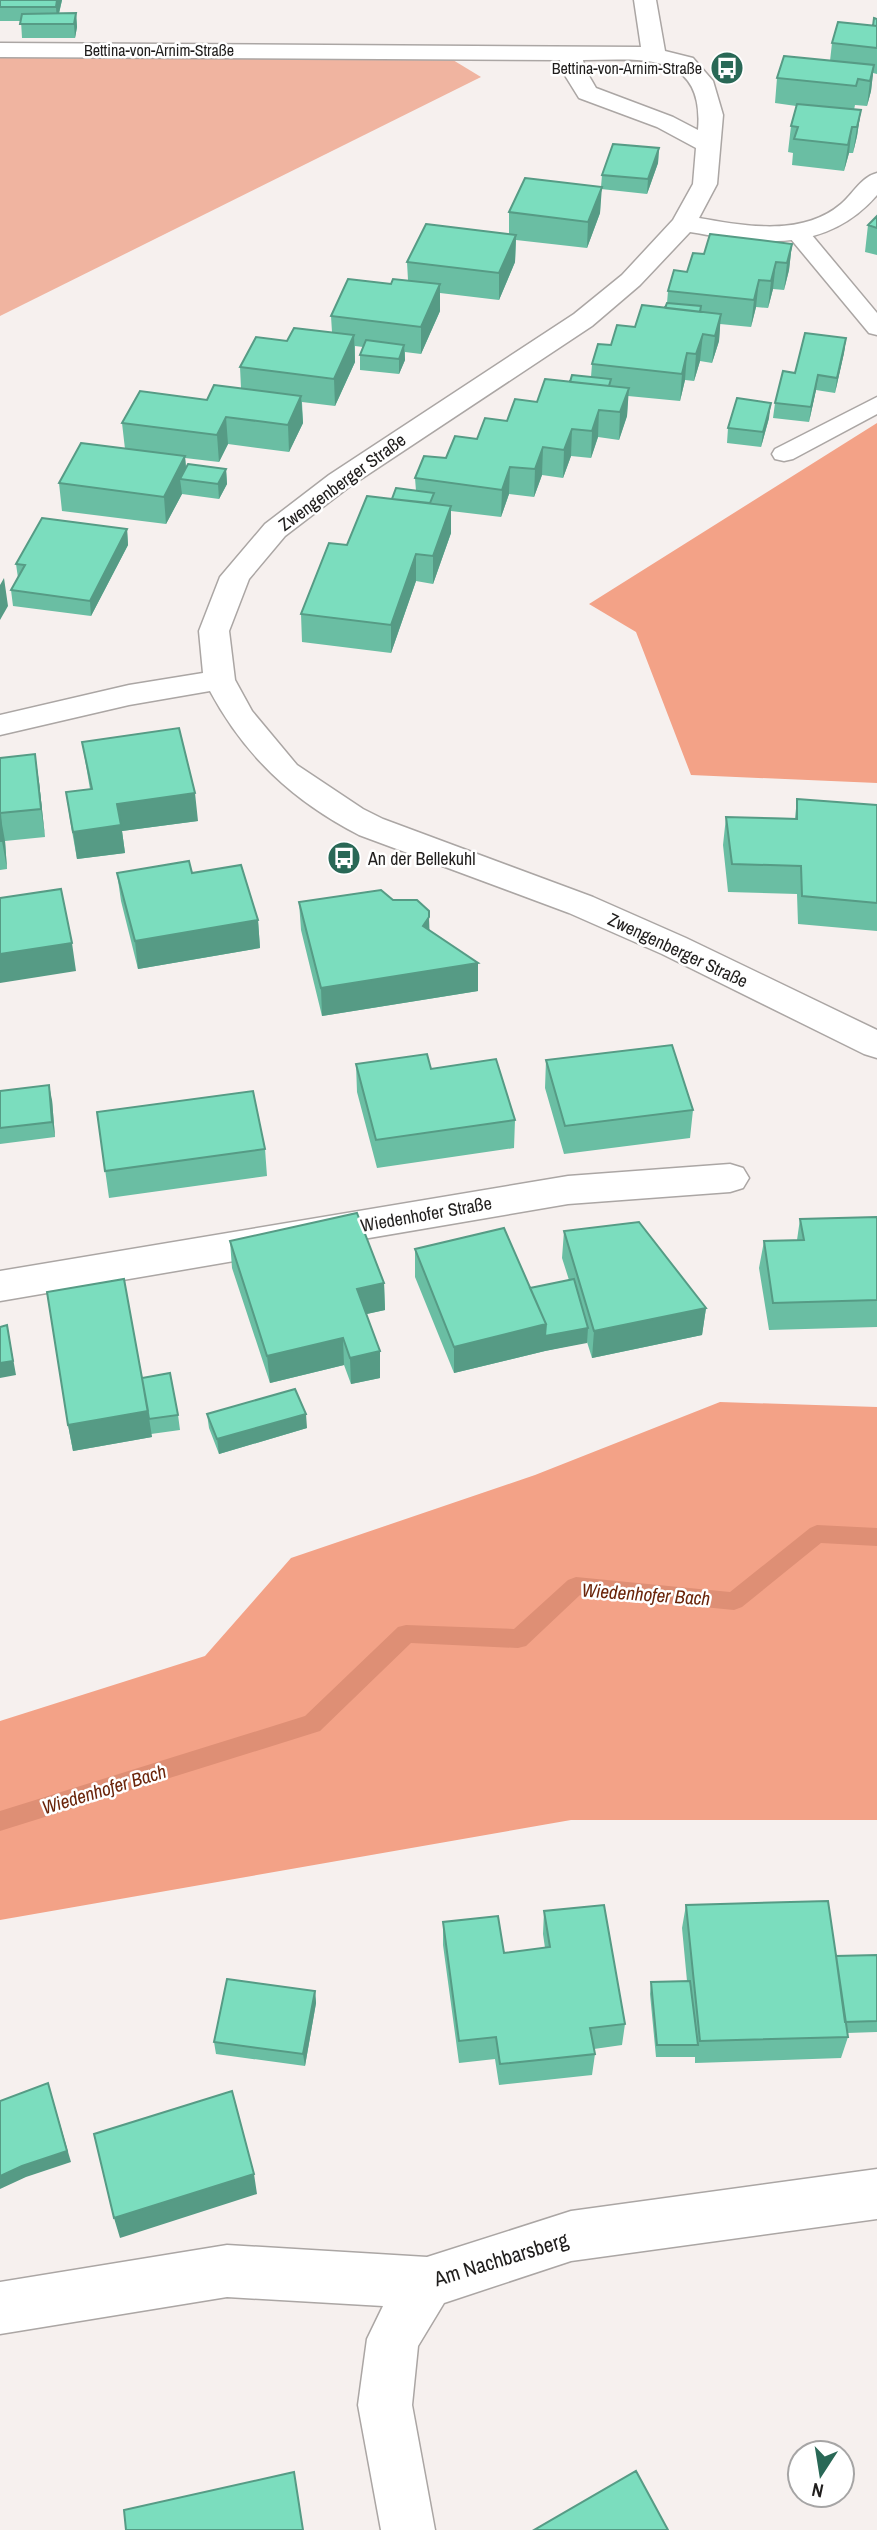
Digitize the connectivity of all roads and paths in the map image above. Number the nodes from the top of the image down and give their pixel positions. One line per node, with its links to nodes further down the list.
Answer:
1 (645, 0): 4 (street)
2 (0, 50): 3 (street, Bettina-von-Arnim-Straße)
3 (571, 52): 4 (street, Zwengenberger Straße); 5 (street)
4 (654, 55): 5 (street, Zwengenberger Straße)
5 (707, 144): 7 (street, Zwengenberger Straße)
6 (877, 180): 8 (street)
7 (684, 223): 8 (street); 12 (street, Zwengenberger Straße)
8 (798, 233): 9 (lane)
9 (877, 328)
10 (877, 404): 11 (lane)
11 (784, 454)
12 (219, 680): 13 (street); 14 (street, Zwengenberger Straße)
13 (0, 724)
14 (877, 1045)
15 (730, 1178): 16 (street, Wiedenhofer Straße)
16 (0, 1286)
17 (877, 2194): 18 (street, Am Nachbarsberg)
18 (427, 2283): 19 (street, Am Nachbarsberg); 20 (street)
19 (0, 2308)
20 (408, 2530)

